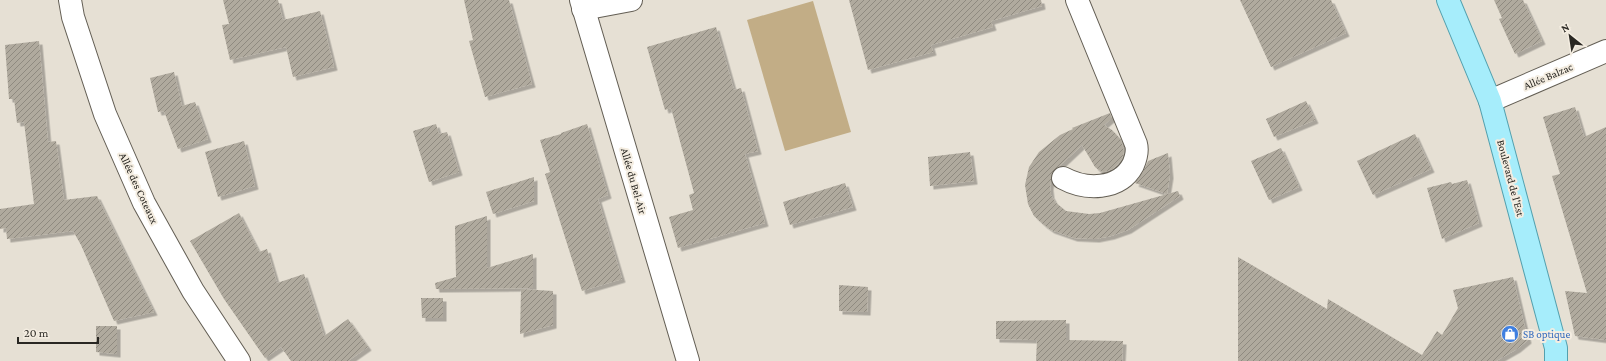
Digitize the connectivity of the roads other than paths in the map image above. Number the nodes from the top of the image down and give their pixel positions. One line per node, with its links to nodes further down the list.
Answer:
1 (70, 0): 9 (street, Allée des Coteaux)
2 (631, 0): 5 (street)
3 (1077, 0): 8 (street)
4 (1448, 0): 7 (main road, Boulevard de l'Est)
5 (582, 4): 10 (street, Allée du Bel-Air)
6 (1606, 51): 7 (street, Allée Balzac)
7 (1490, 100): 11 (main road, Boulevard de l'Est)
8 (1063, 178)
9 (239, 361)
10 (688, 361)
11 (1556, 361)

